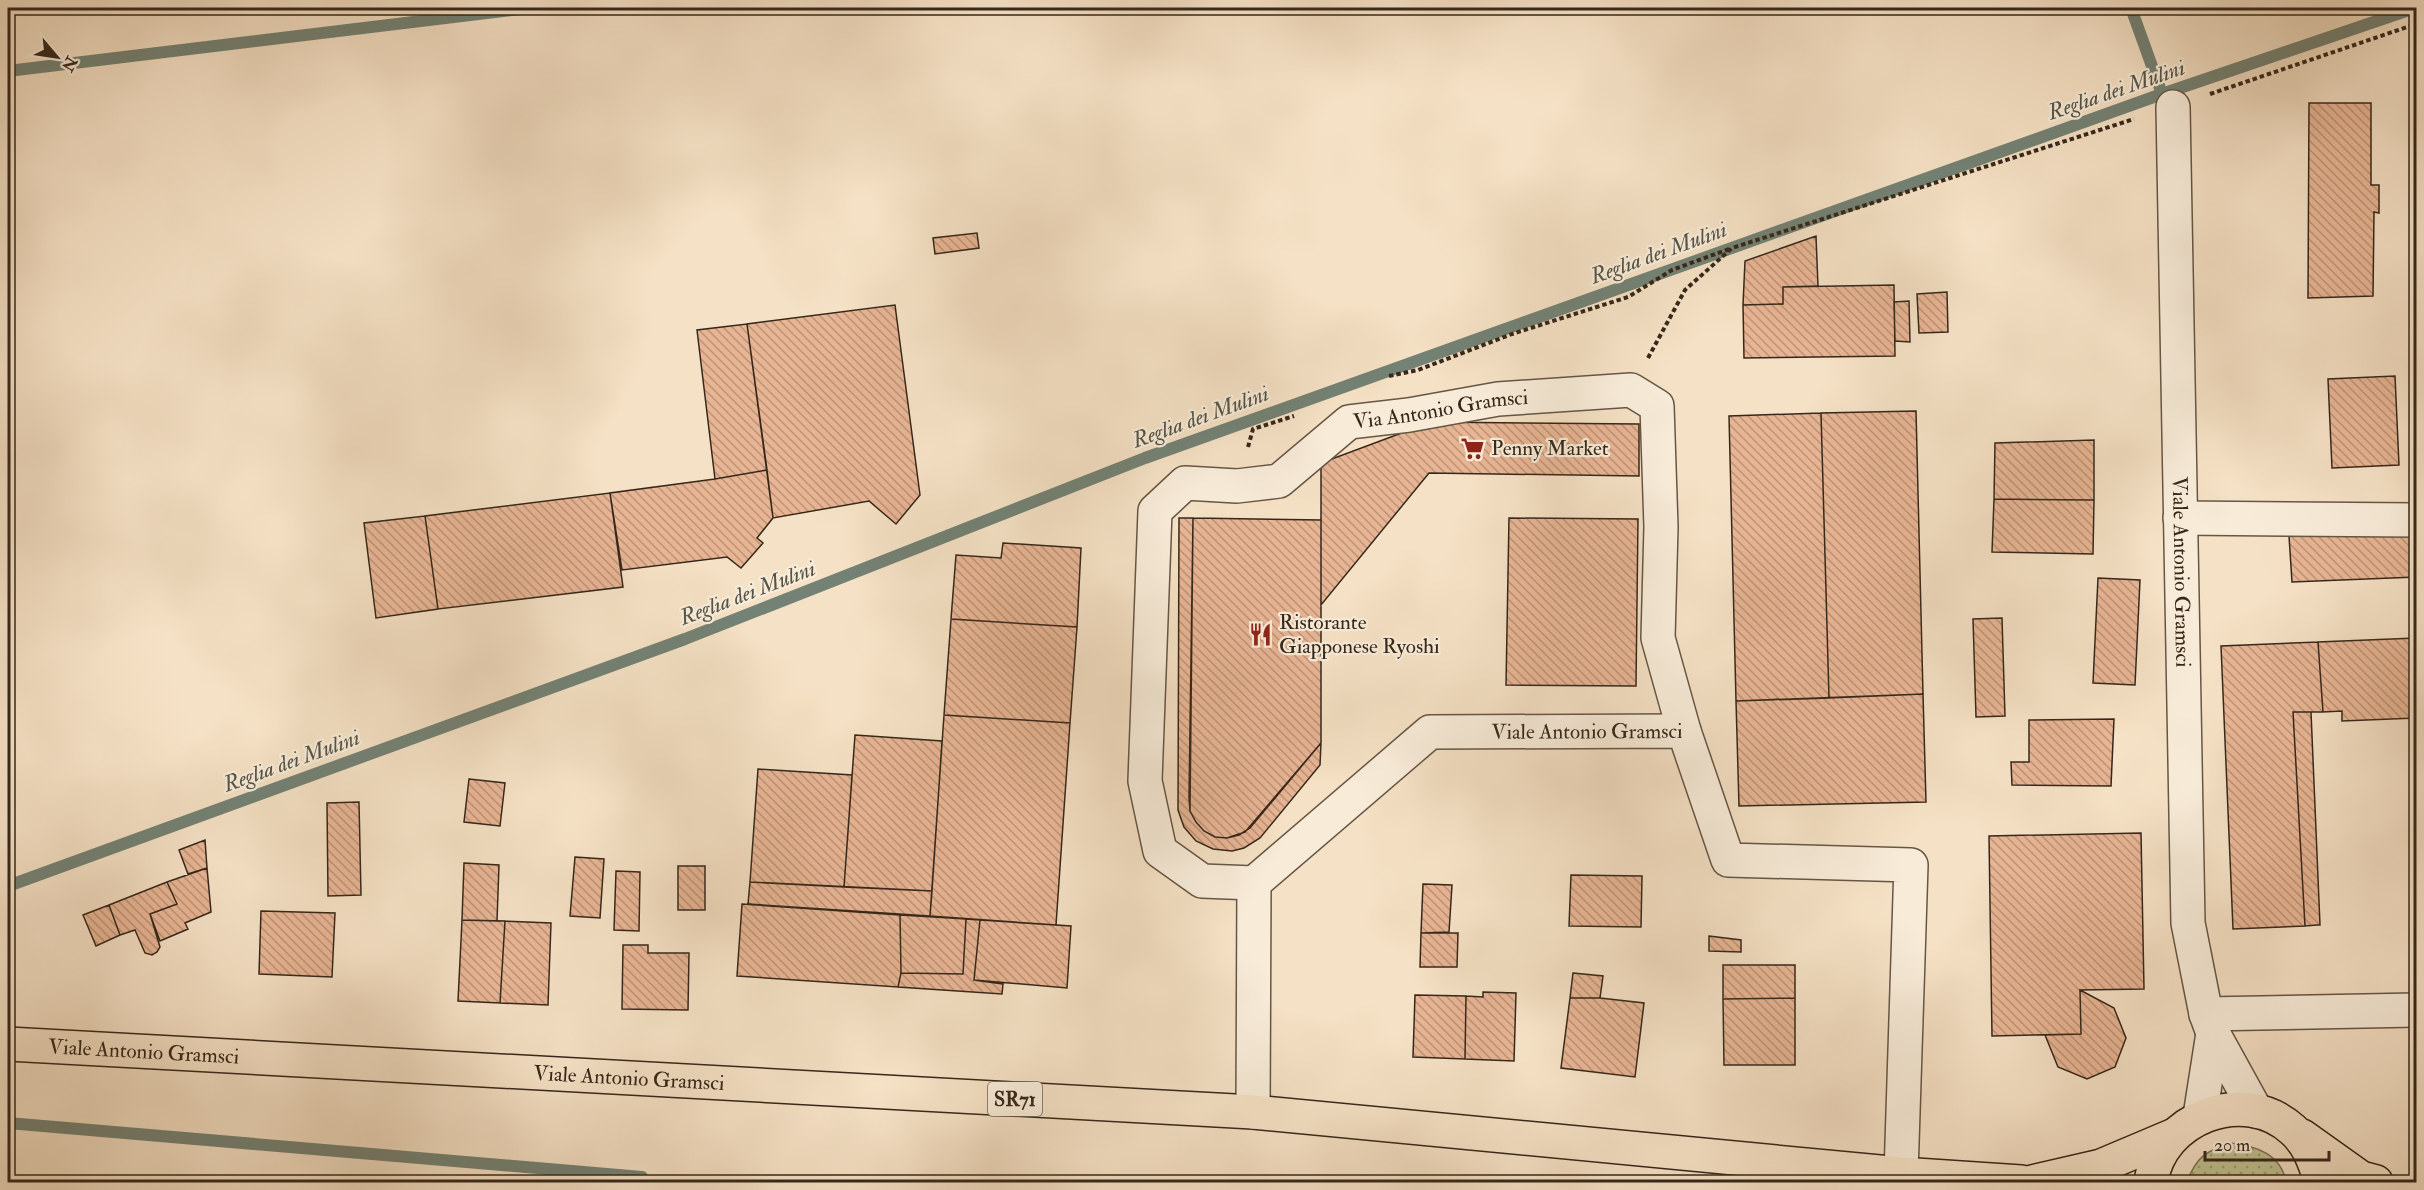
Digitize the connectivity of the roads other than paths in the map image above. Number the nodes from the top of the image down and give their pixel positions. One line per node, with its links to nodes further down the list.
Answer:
1 (2173, 107): 2 (street, Viale Antonio Gramsci)
2 (2180, 518): 3 (street); 7 (street, Viale Antonio Gramsci)
3 (2416, 520)
4 (1684, 731): 5 (street, Viale Antonio Gramsci); 5 (street, Via Antonio Gramsci); 14 (street, Viale Antonio Gramsci)
5 (1254, 883): 10 (street)
6 (2416, 1010): 7 (street)
7 (2210, 1024): 9 (street, Viale Antonio Gramsci); 11 (street, Viale Antonio Gramsci)
8 (8, 1044): 10 (main road, Viale Antonio Gramsci / SR71)
9 (2256, 1111): 11 (main road); 12 (main road)
10 (1253, 1112): 14 (main road, Viale Antonio Gramsci / SR71)
11 (2200, 1116): 13 (main road)
12 (2294, 1130): 18 (main road); 19 (main road)
13 (2172, 1136): 16 (main road); 17 (main road)
14 (1901, 1174): 15 (main road, Viale Antonio Gramsci / SR71)
15 (2021, 1182)
16 (2032, 1182)
17 (2151, 1182)
18 (2321, 1182)
19 (2376, 1182)

